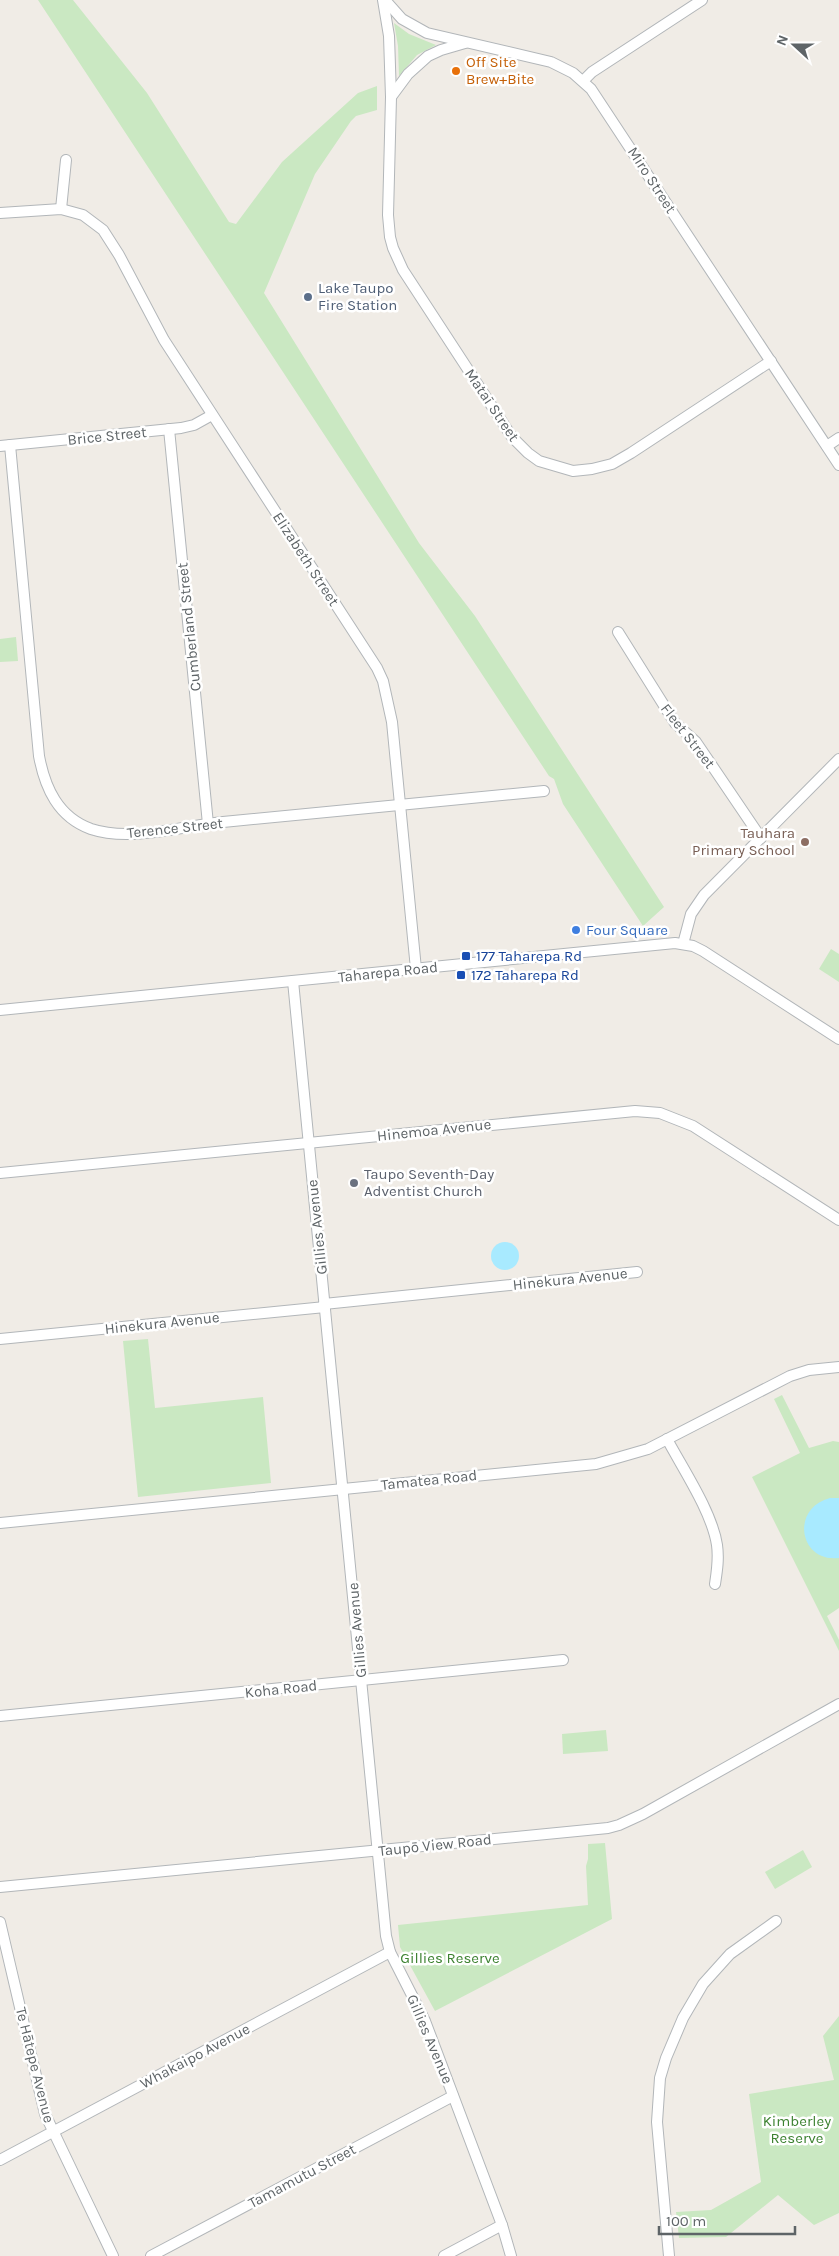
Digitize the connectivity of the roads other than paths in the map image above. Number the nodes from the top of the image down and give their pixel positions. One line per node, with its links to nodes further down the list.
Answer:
1 (384, 0): 3 (street, Miro Street); 5 (street, Mataī Street)
2 (702, 0): 4 (street)
3 (465, 43): 4 (street, Miro Street); 5 (street)
4 (583, 81): 9 (street, Miro Street)
5 (390, 97): 9 (street, Mataī Street)
6 (66, 160): 7 (street)
7 (61, 209): 8 (street, Elizabeth Street); 10 (street, Elizabeth Street)
8 (0, 213)
9 (771, 362): 14 (street, Miro Street)
10 (212, 415): 11 (street, Brice Street); 19 (street, Elizabeth Street)
11 (169, 429): 13 (street, Brice Street); 20 (street, Cumberland Street)
12 (839, 438): 14 (street)
13 (5, 446): 20 (street, Terence Street)
14 (827, 446): 15 (street, Miro Street)
15 (839, 465)
16 (618, 632): 21 (street, Fleet Street)
17 (839, 759): 21 (street)
18 (544, 791): 19 (street, Terence Street)
19 (399, 805): 20 (street, Terence Street); 23 (street, Elizabeth Street)
20 (208, 824)
21 (761, 838): 22 (street)
22 (683, 944): 23 (street, Taharepa Road); 26 (street, Taharepa Road)
23 (416, 969): 24 (street, Taharepa Road)
24 (293, 981): 25 (street, Taharepa Road); 27 (street, Gillies Avenue)
25 (0, 1010)
26 (839, 1039)
27 (308, 1143): 28 (street, Hinemoa Avenue); 29 (street, Hinemoa Avenue); 31 (street, Gillies Avenue)
28 (0, 1173)
29 (839, 1220)
30 (638, 1272): 31 (street, Hinekura Avenue)
31 (324, 1305): 32 (street, Hinekura Avenue); 35 (street, Gillies Avenue)
32 (0, 1338)
33 (839, 1367): 34 (street, Tamatea Road)
34 (667, 1439): 35 (street, Tamatea Road); 37 (street)
35 (343, 1489): 36 (street, Tamatea Road); 39 (street, Gillies Avenue)
36 (0, 1523)
37 (715, 1584)
38 (563, 1660): 39 (street, Koha Road)
39 (361, 1680): 41 (street, Koha Road); 42 (street, Gillies Avenue)
40 (839, 1704): 42 (street, Taupō View Road)
41 (0, 1716)
42 (378, 1850): 43 (street, Taupō View Road); 46 (street, Gillies Avenue)
43 (0, 1888)
44 (0, 1922): 48 (street, Te Hātepe Avenue)
45 (776, 1922): 55 (street)
46 (390, 1952): 47 (street, Gillies Avenue); 48 (street, Whakaipo Avenue)
47 (453, 2096): 50 (street, Gillies Avenue); 52 (street, Tamamutu Street)
48 (52, 2131): 49 (street, Whakaipo Avenue); 51 (street, Te Hātepe Avenue)
49 (0, 2160)
50 (502, 2225): 53 (street); 54 (street, Gillies Avenue)
51 (113, 2256)
52 (151, 2256)
53 (444, 2256)
54 (511, 2256)
55 (669, 2256)

